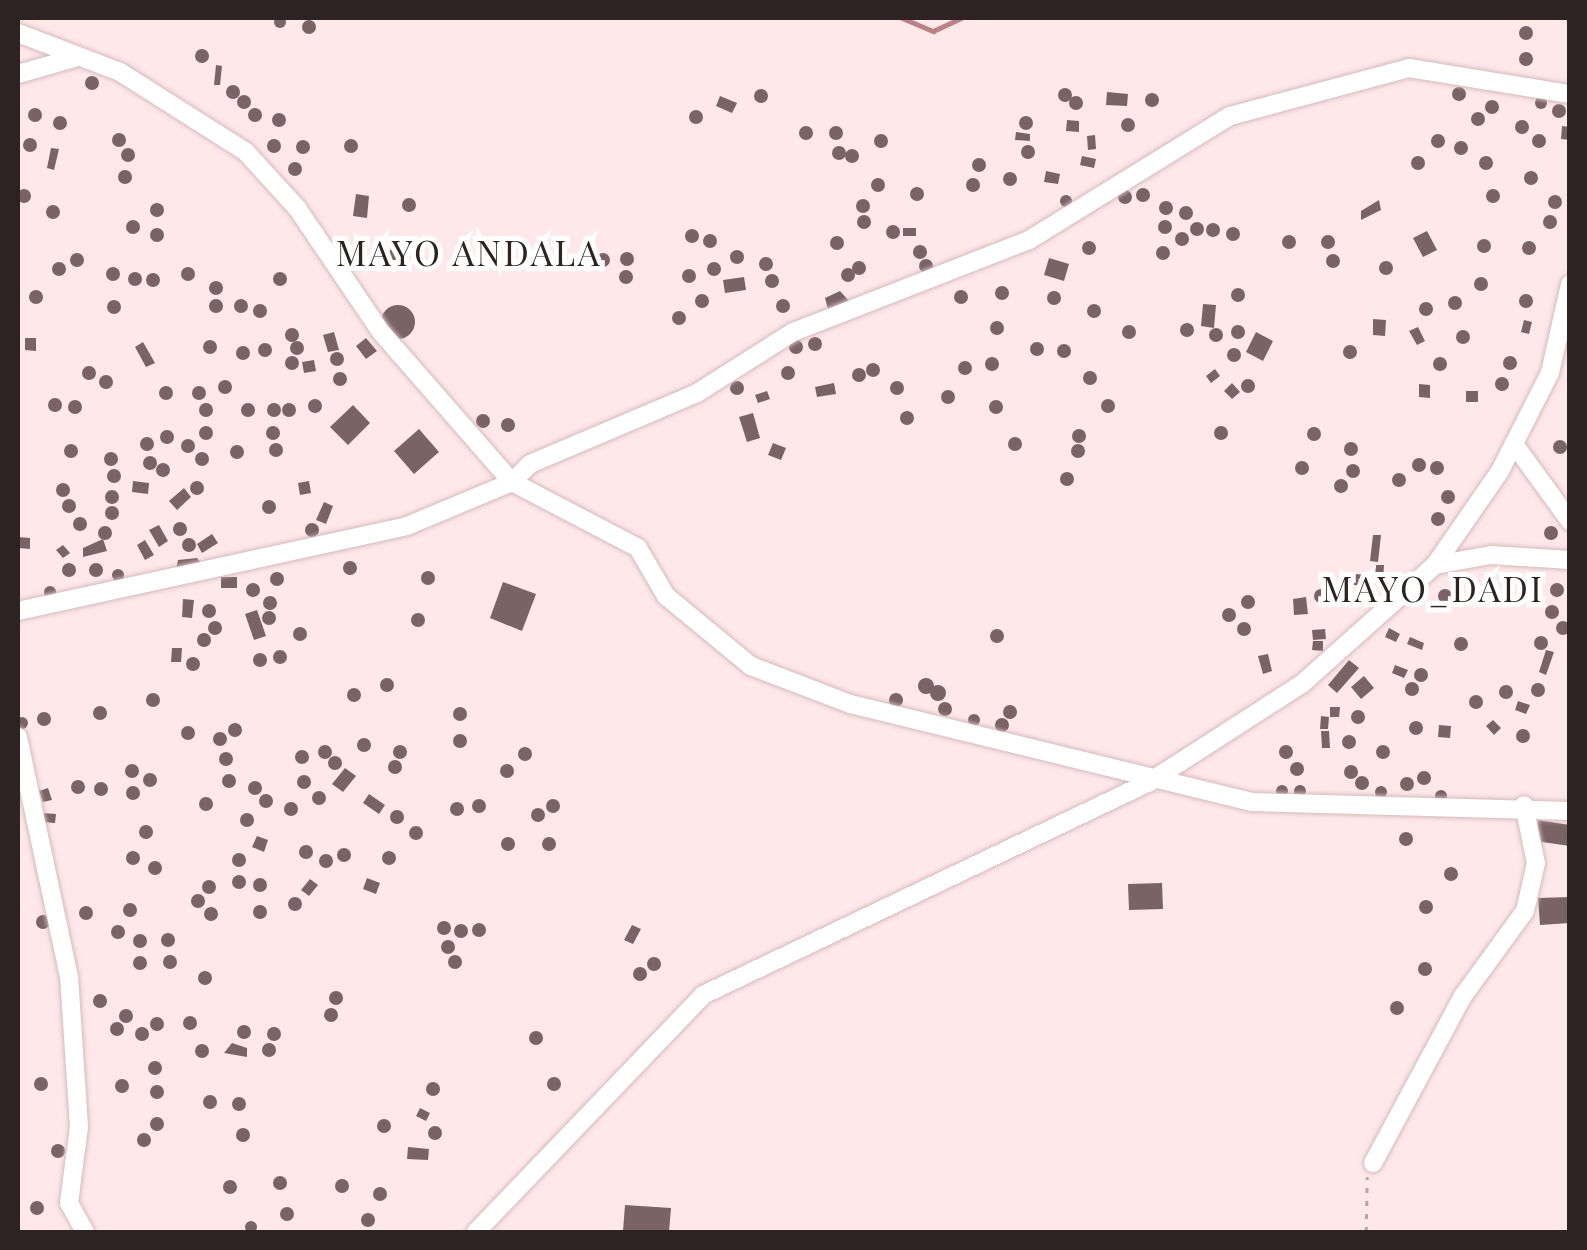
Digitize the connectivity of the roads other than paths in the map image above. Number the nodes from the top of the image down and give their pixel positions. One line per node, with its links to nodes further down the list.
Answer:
1 (18, 33): 2 (street)
2 (76, 58): 3 (street); 7 (street)
3 (18, 74)
4 (1570, 94): 7 (street)
5 (1570, 284): 6 (street)
6 (1514, 444): 8 (street); 10 (street)
7 (512, 482): 11 (street); 13 (street)
8 (1570, 521)
9 (1570, 560): 10 (street)
10 (1435, 565): 13 (street)
11 (18, 611)
12 (18, 737): 17 (street)
13 (1151, 781): 14 (street); 18 (street)
14 (1524, 805): 15 (street); 16 (street)
15 (1570, 811)
16 (1373, 1163)
17 (84, 1232)
18 (476, 1232)

